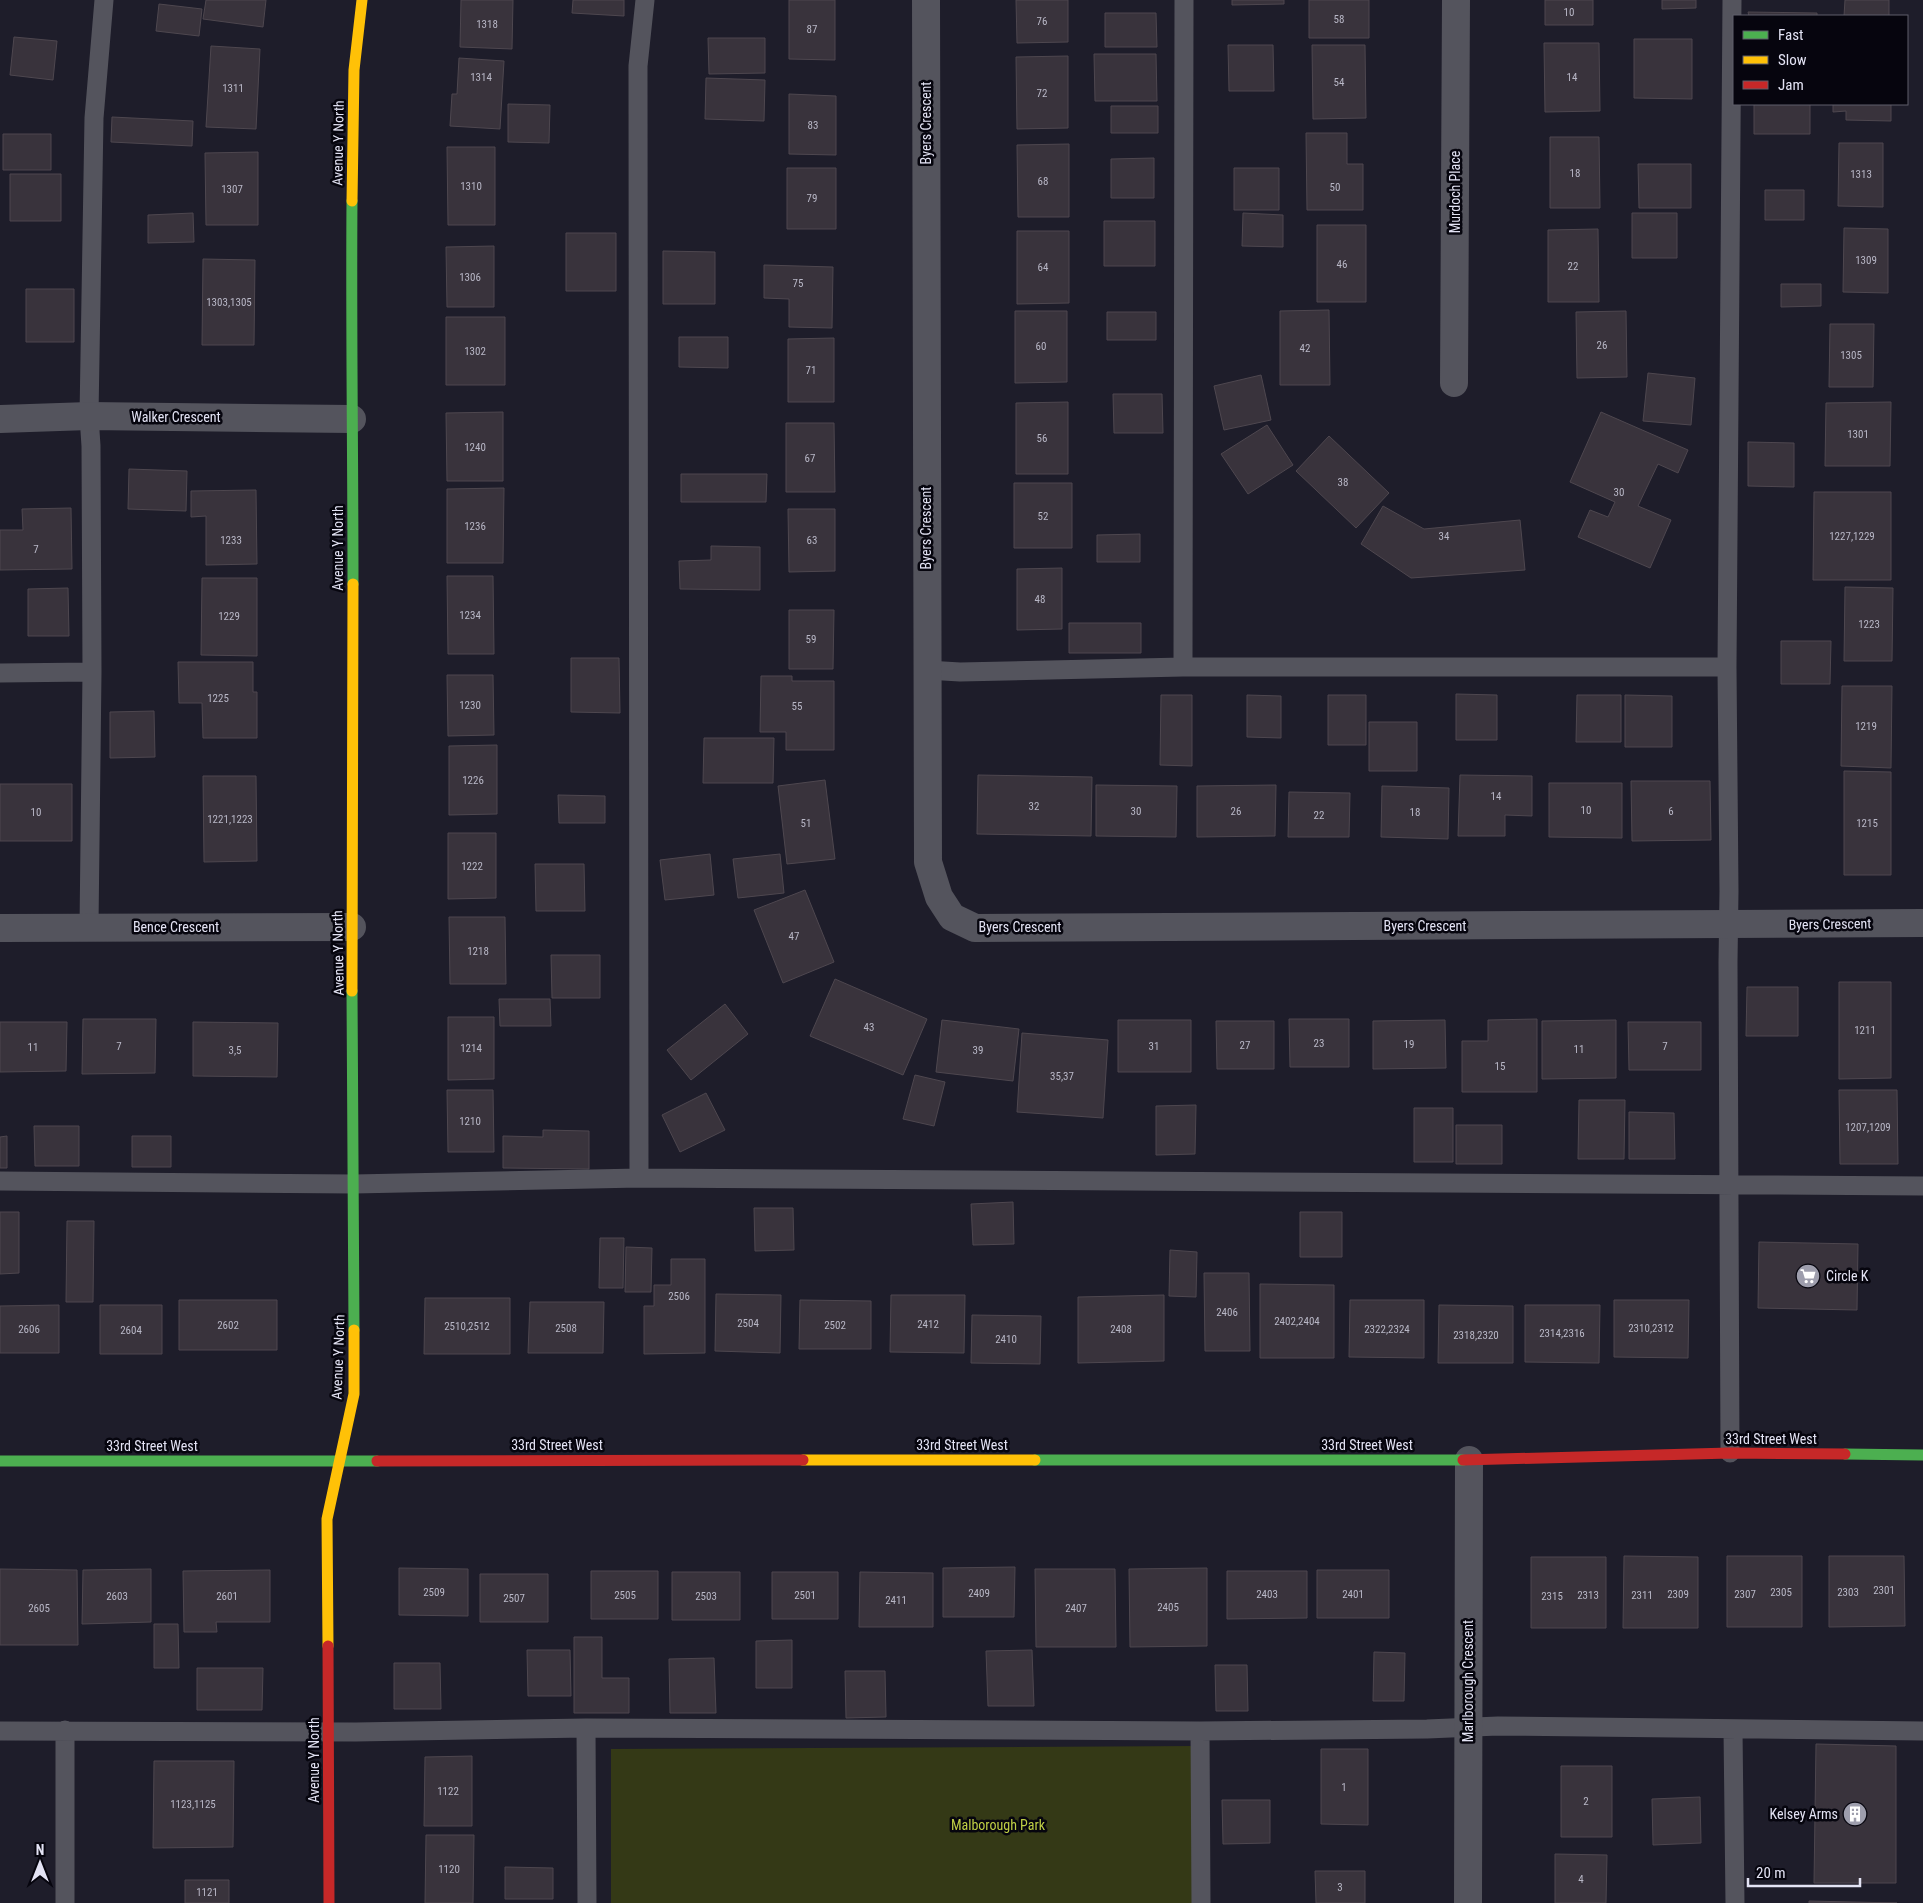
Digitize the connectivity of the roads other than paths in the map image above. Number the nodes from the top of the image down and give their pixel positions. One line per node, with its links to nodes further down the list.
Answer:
1 (104, 0): 9 (lane)
2 (362, 0): 11 (street, Avenue Y North)
3 (645, 0): 22 (lane)
4 (926, 0): 14 (street, Byers Crescent)
5 (1184, 0): 12 (lane)
6 (1456, 0): 8 (street, Murdoch Place)
7 (1732, 0): 13 (lane)
8 (1454, 383)
9 (89, 416): 10 (street, Walker Crescent); 11 (street, Walker Crescent); 15 (lane)
10 (0, 418)
11 (352, 419): 20 (street, Avenue Y North)
12 (1183, 668): 13 (lane); 14 (lane)
13 (1727, 668): 18 (lane)
14 (926, 670): 18 (street, Byers Crescent)
15 (92, 672): 16 (lane); 19 (lane)
16 (0, 673)
17 (1923, 923): 18 (street, Byers Crescent)
18 (1728, 925): 25 (lane)
19 (89, 927): 20 (street, Bence Crescent); 21 (street, Bence Crescent)
20 (352, 927): 24 (street, Avenue Y North)
21 (0, 928)
22 (639, 1178): 24 (lane); 25 (lane)
23 (0, 1181): 24 (lane)
24 (354, 1184): 31 (street, Avenue Y North)
25 (1728, 1186): 26 (lane); 27 (lane)
26 (1923, 1186)
27 (1730, 1454): 28 (street, 33rd Street West); 29 (street, 33rd Street West)
28 (1923, 1455)
29 (1469, 1460): 31 (street, 33rd Street West); 33 (street, Marlborough Crescent)
30 (0, 1461): 31 (street, 33rd Street West)
31 (340, 1461): 37 (street, Avenue Y North)
32 (586, 1728): 37 (lane); 38 (lane); 42 (lane)
33 (1468, 1728): 34 (lane); 38 (lane); 44 (street, Marlborough Crescent)
34 (1733, 1729): 39 (lane); 45 (lane)
35 (65, 1730): 36 (lane); 37 (lane); 40 (lane)
36 (0, 1731)
37 (329, 1731): 41 (street, Avenue Y North)
38 (1200, 1731): 43 (lane)
39 (1923, 1732)
40 (65, 1903)
41 (329, 1903)
42 (587, 1903)
43 (1202, 1903)
44 (1468, 1903)
45 (1735, 1903)

